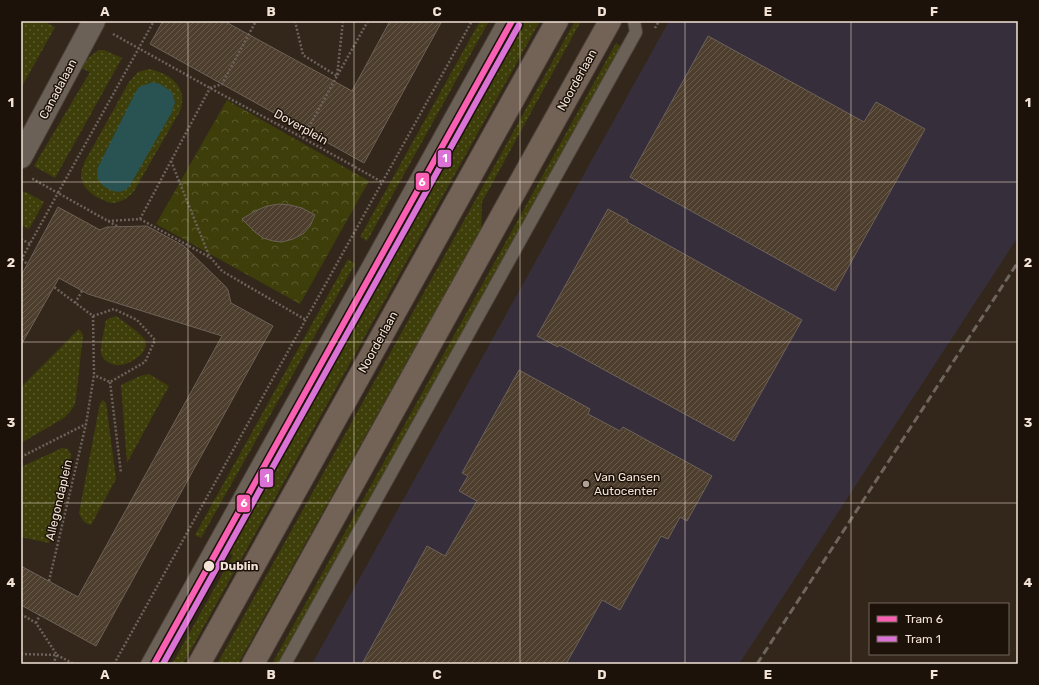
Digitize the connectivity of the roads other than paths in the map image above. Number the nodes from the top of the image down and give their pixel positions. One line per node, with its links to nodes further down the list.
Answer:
1 (504, 21): 7 (lane)
2 (557, 21): 8 (main road, Noorderlaan)
3 (610, 21): 9 (main road, Noorderlaan)
4 (634, 21): 10 (lane)
5 (94, 22): 6 (street, Canadalaan)
6 (24, 167)
7 (147, 664)
8 (200, 664)
9 (253, 664)
10 (285, 664)

